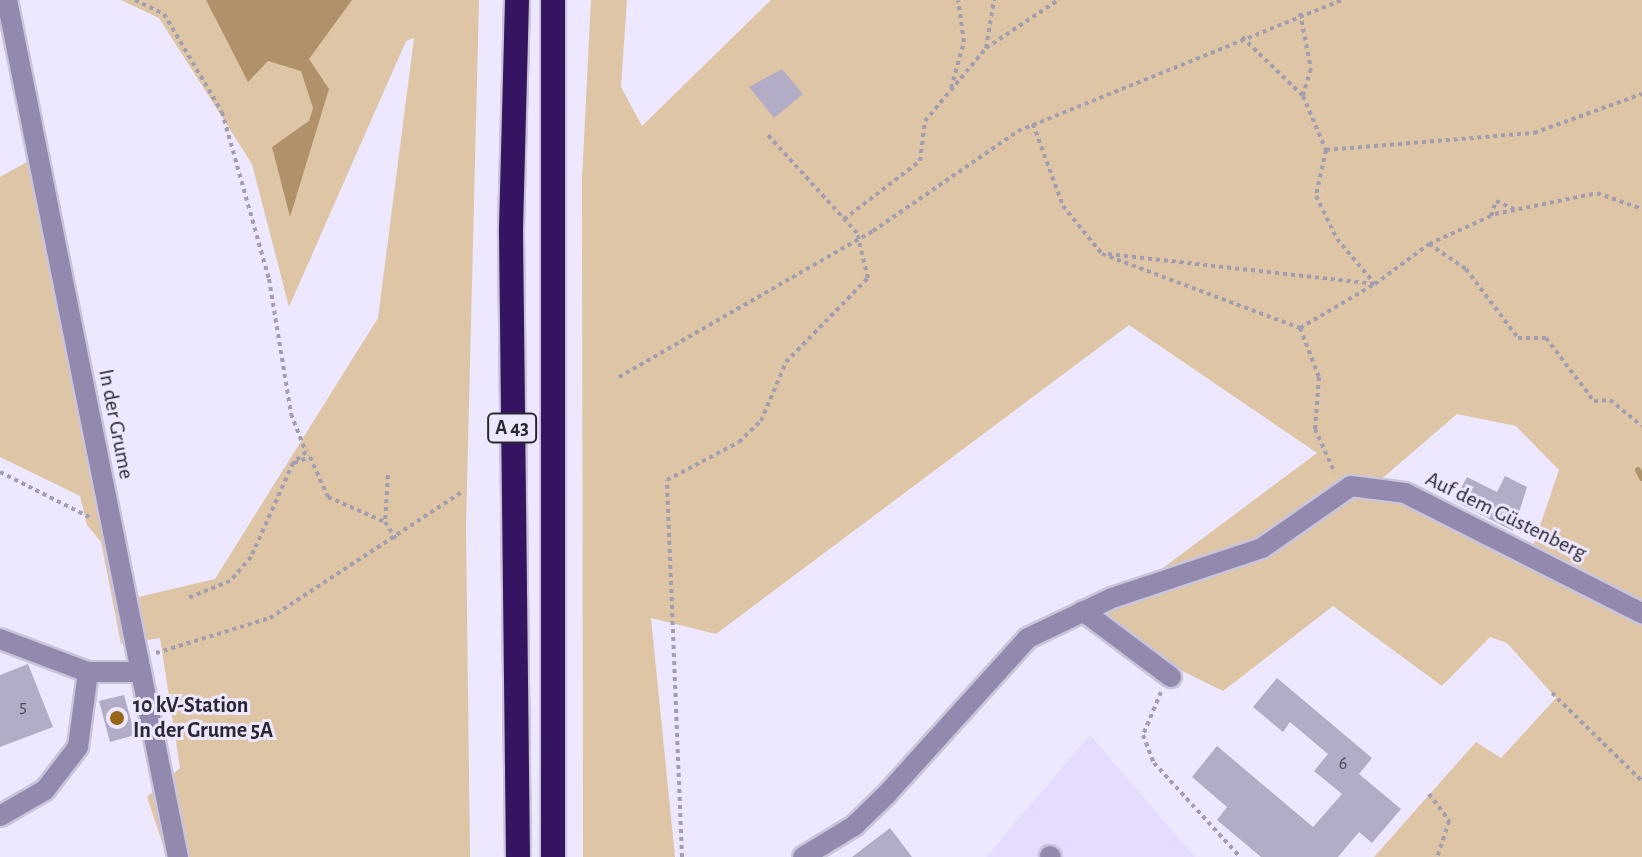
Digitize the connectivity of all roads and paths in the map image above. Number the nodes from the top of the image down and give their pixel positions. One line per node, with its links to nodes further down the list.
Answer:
1 (7, 0): 35 (lane, In der Grume)
2 (135, 0): 29 (path)
3 (517, 0): 49 (highway, A 43)
4 (553, 0): 50 (highway, A 43)
5 (958, 0): 12 (path)
6 (994, 0): 11 (path)
7 (1058, 0): 11 (path)
8 (1342, 0): 9 (path)
9 (1300, 13): 10 (path); 14 (path)
10 (1241, 36): 14 (path); 15 (path)
11 (986, 48): 12 (path)
12 (951, 90): 21 (path)
13 (1642, 94): 17 (path)
14 (1303, 96): 17 (path)
15 (1033, 124): 22 (path); 24 (path)
16 (766, 133): 21 (path)
17 (1326, 150): 25 (path)
18 (1642, 209): 19 (path)
19 (1516, 210): 20 (path); 20 (path)
20 (1491, 216): 23 (path)
21 (844, 219): 22 (path)
22 (860, 238): 27 (path); 51 (path)
23 (1429, 244): 25 (path); 28 (path)
24 (1102, 254): 25 (path); 26 (path)
25 (1375, 284): 26 (path)
26 (1300, 328): 32 (path)
27 (619, 377)
28 (1642, 426)
29 (293, 463): 34 (path); 37 (path)
30 (0, 472): 35 (path)
31 (388, 475): 34 (path)
32 (1344, 491): 38 (lane); 39 (lane, Auf dem Güstenberg)
33 (462, 492): 36 (path)
34 (385, 522): 36 (path)
35 (110, 524): 41 (lane, In der Grume)
36 (396, 539): 41 (path)
37 (185, 599)
38 (1083, 611): 43 (lane); 52 (lane)
39 (1642, 613)
40 (0, 639): 42 (lane)
41 (140, 664): 42 (lane); 48 (lane, In der Grume)
42 (88, 672): 47 (lane)
43 (1171, 677): 53 (path)
44 (1552, 693): 45 (path)
45 (1642, 781)
46 (1429, 794): 54 (path)
47 (0, 816)
48 (178, 857)
49 (518, 857)
50 (553, 857)
51 (682, 857)
52 (803, 857)
53 (1240, 857)
54 (1437, 857)

